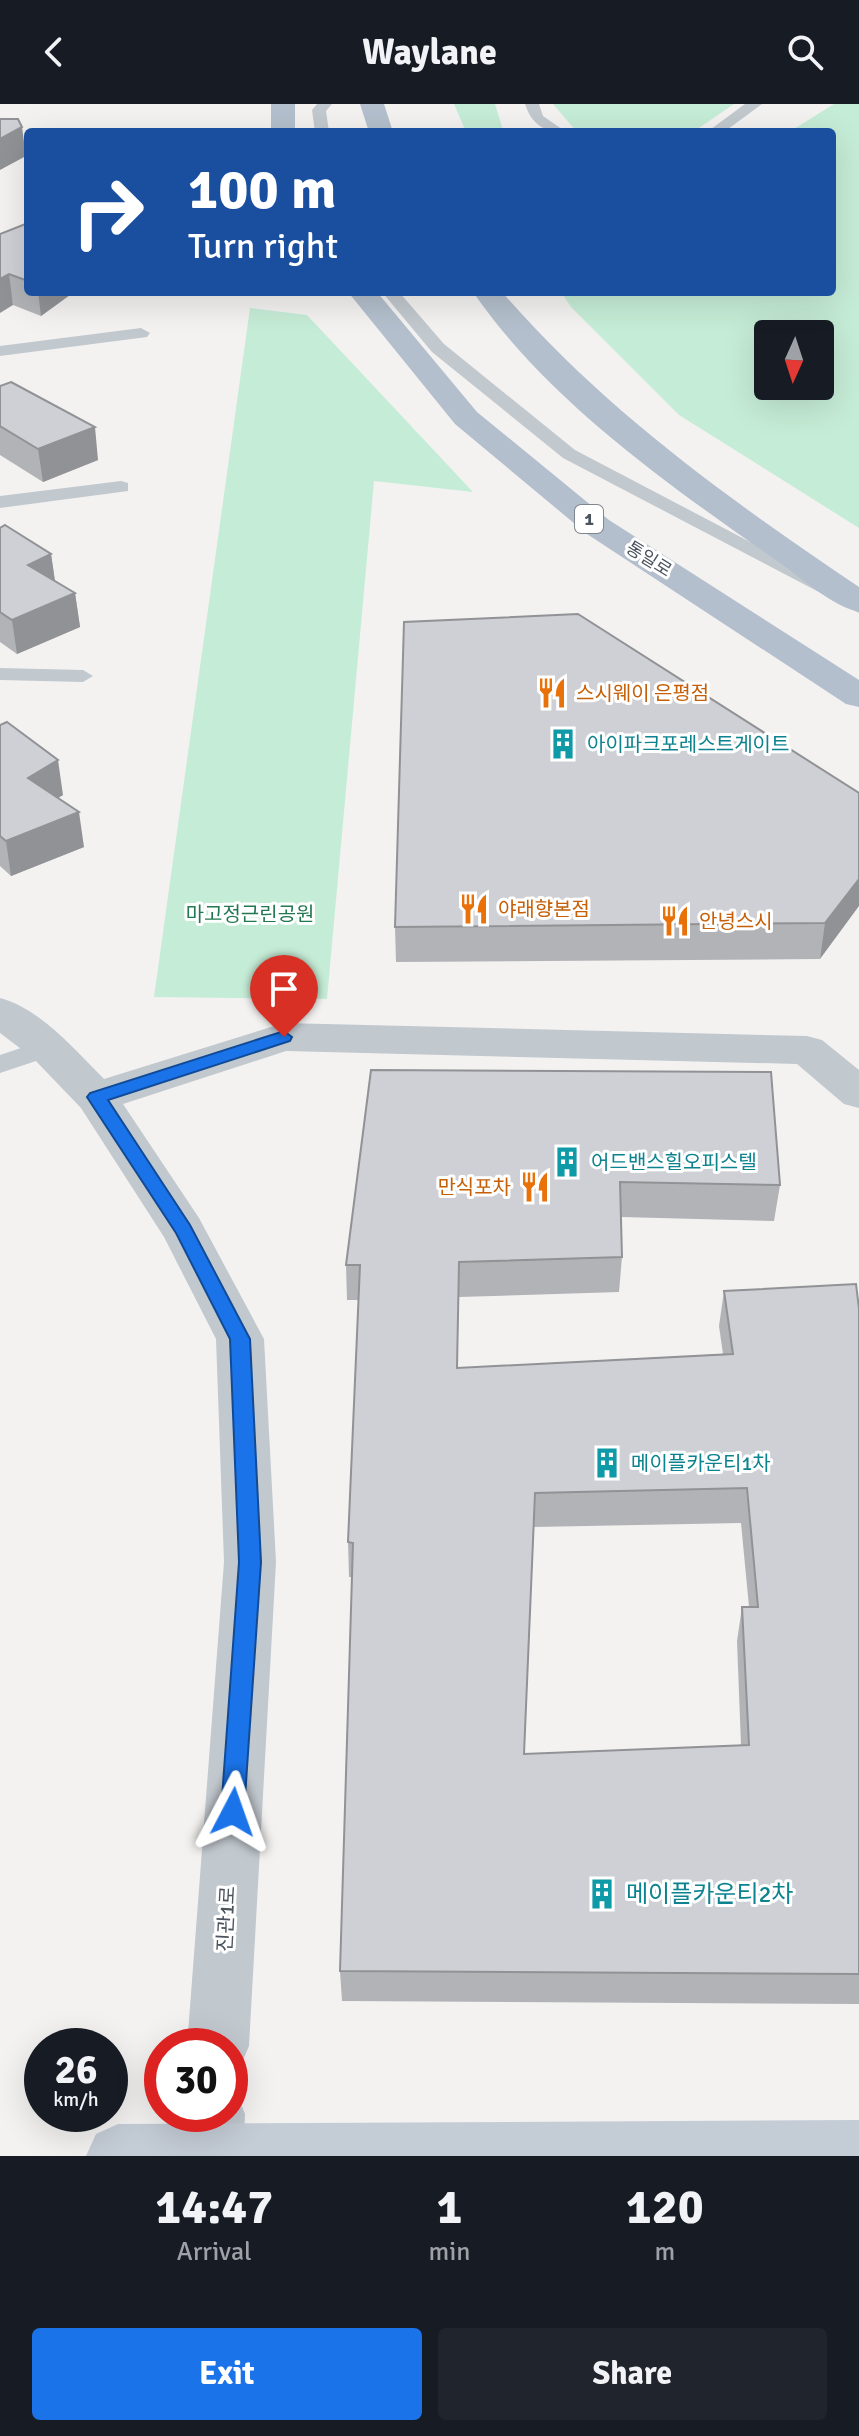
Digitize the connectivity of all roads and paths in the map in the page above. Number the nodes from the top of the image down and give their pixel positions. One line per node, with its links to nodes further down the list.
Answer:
1 (283, 104): 6 (main road)
2 (325, 104): 7 (lane)
3 (372, 104): 8 (main road)
4 (532, 104): 9 (lane)
5 (755, 104): 10 (lane)
6 (283, 128)
7 (321, 128)
8 (380, 128)
9 (553, 128)
10 (720, 128)
11 (365, 296): 21 (main road, 통일로 / 1)
12 (393, 296): 18 (lane)
13 (491, 296): 18 (main road)
14 (141, 333): 15 (lane)
15 (0, 351)
16 (121, 487): 17 (lane)
17 (0, 502)
18 (859, 604)
19 (0, 674): 20 (lane)
20 (83, 676)
21 (859, 696)
22 (0, 1012): 23 (street, 진관1로)
23 (48, 1048): 24 (lane); 26 (street, 진관1로)
24 (0, 1064)
25 (859, 1093): 26 (street)
26 (96, 1097): 27 (street, 진관1로)
27 (219, 2028)
28 (213, 2141): 29 (street); 30 (street)
29 (859, 2152)
30 (118, 2156)

